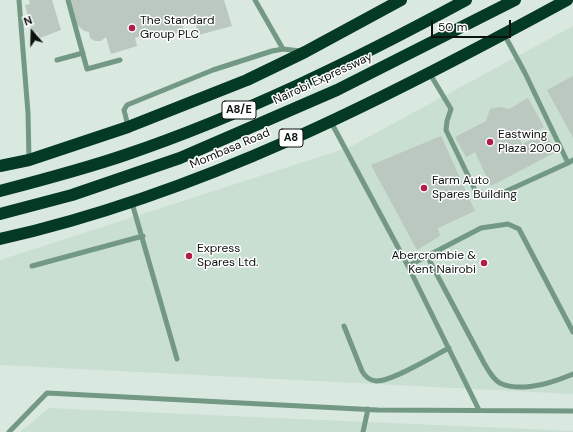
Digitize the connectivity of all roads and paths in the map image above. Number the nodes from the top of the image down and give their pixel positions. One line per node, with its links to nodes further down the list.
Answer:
1 (19, 0): 17 (lane)
2 (68, 0): 11 (lane)
3 (255, 0): 9 (lane)
4 (402, 0): 10 (highway)
5 (466, 0): 21 (highway, Nairobi Expressway / A8/E)
6 (515, 0): 23 (highway, Nairobi Expressway / A8/E)
7 (567, 0): 8 (highway, Mombasa Road / A8)
8 (504, 34): 14 (highway, Mombasa Road / A8); 19 (lane)
9 (283, 49): 10 (lane); 16 (lane)
10 (305, 52): 16 (highway)
11 (83, 53): 12 (lane); 13 (lane)
12 (57, 60)
13 (120, 60)
14 (429, 73): 15 (highway, Mombasa Road / A8); 19 (lane)
15 (330, 121): 22 (highway, Mombasa Road / A8); 28 (lane)
16 (128, 127): 17 (highway)
17 (29, 160): 20 (highway)
18 (573, 160): 19 (lane)
19 (568, 163)
20 (0, 166)
21 (0, 191)
22 (132, 203): 24 (lane); 25 (highway, Mombasa Road / A8)
23 (0, 214)
24 (143, 236): 27 (lane); 32 (lane)
25 (0, 240)
26 (427, 256): 28 (lane); 30 (lane); 33 (lane)
27 (32, 266)
28 (408, 266): 31 (lane)
29 (344, 326): 31 (lane)
30 (573, 332)
31 (449, 348): 35 (lane)
32 (178, 360)
33 (573, 374)
34 (368, 409): 35 (lane); 37 (lane); 38 (lane)
35 (479, 410): 36 (lane)
36 (573, 411)
37 (9, 432)
38 (363, 432)

